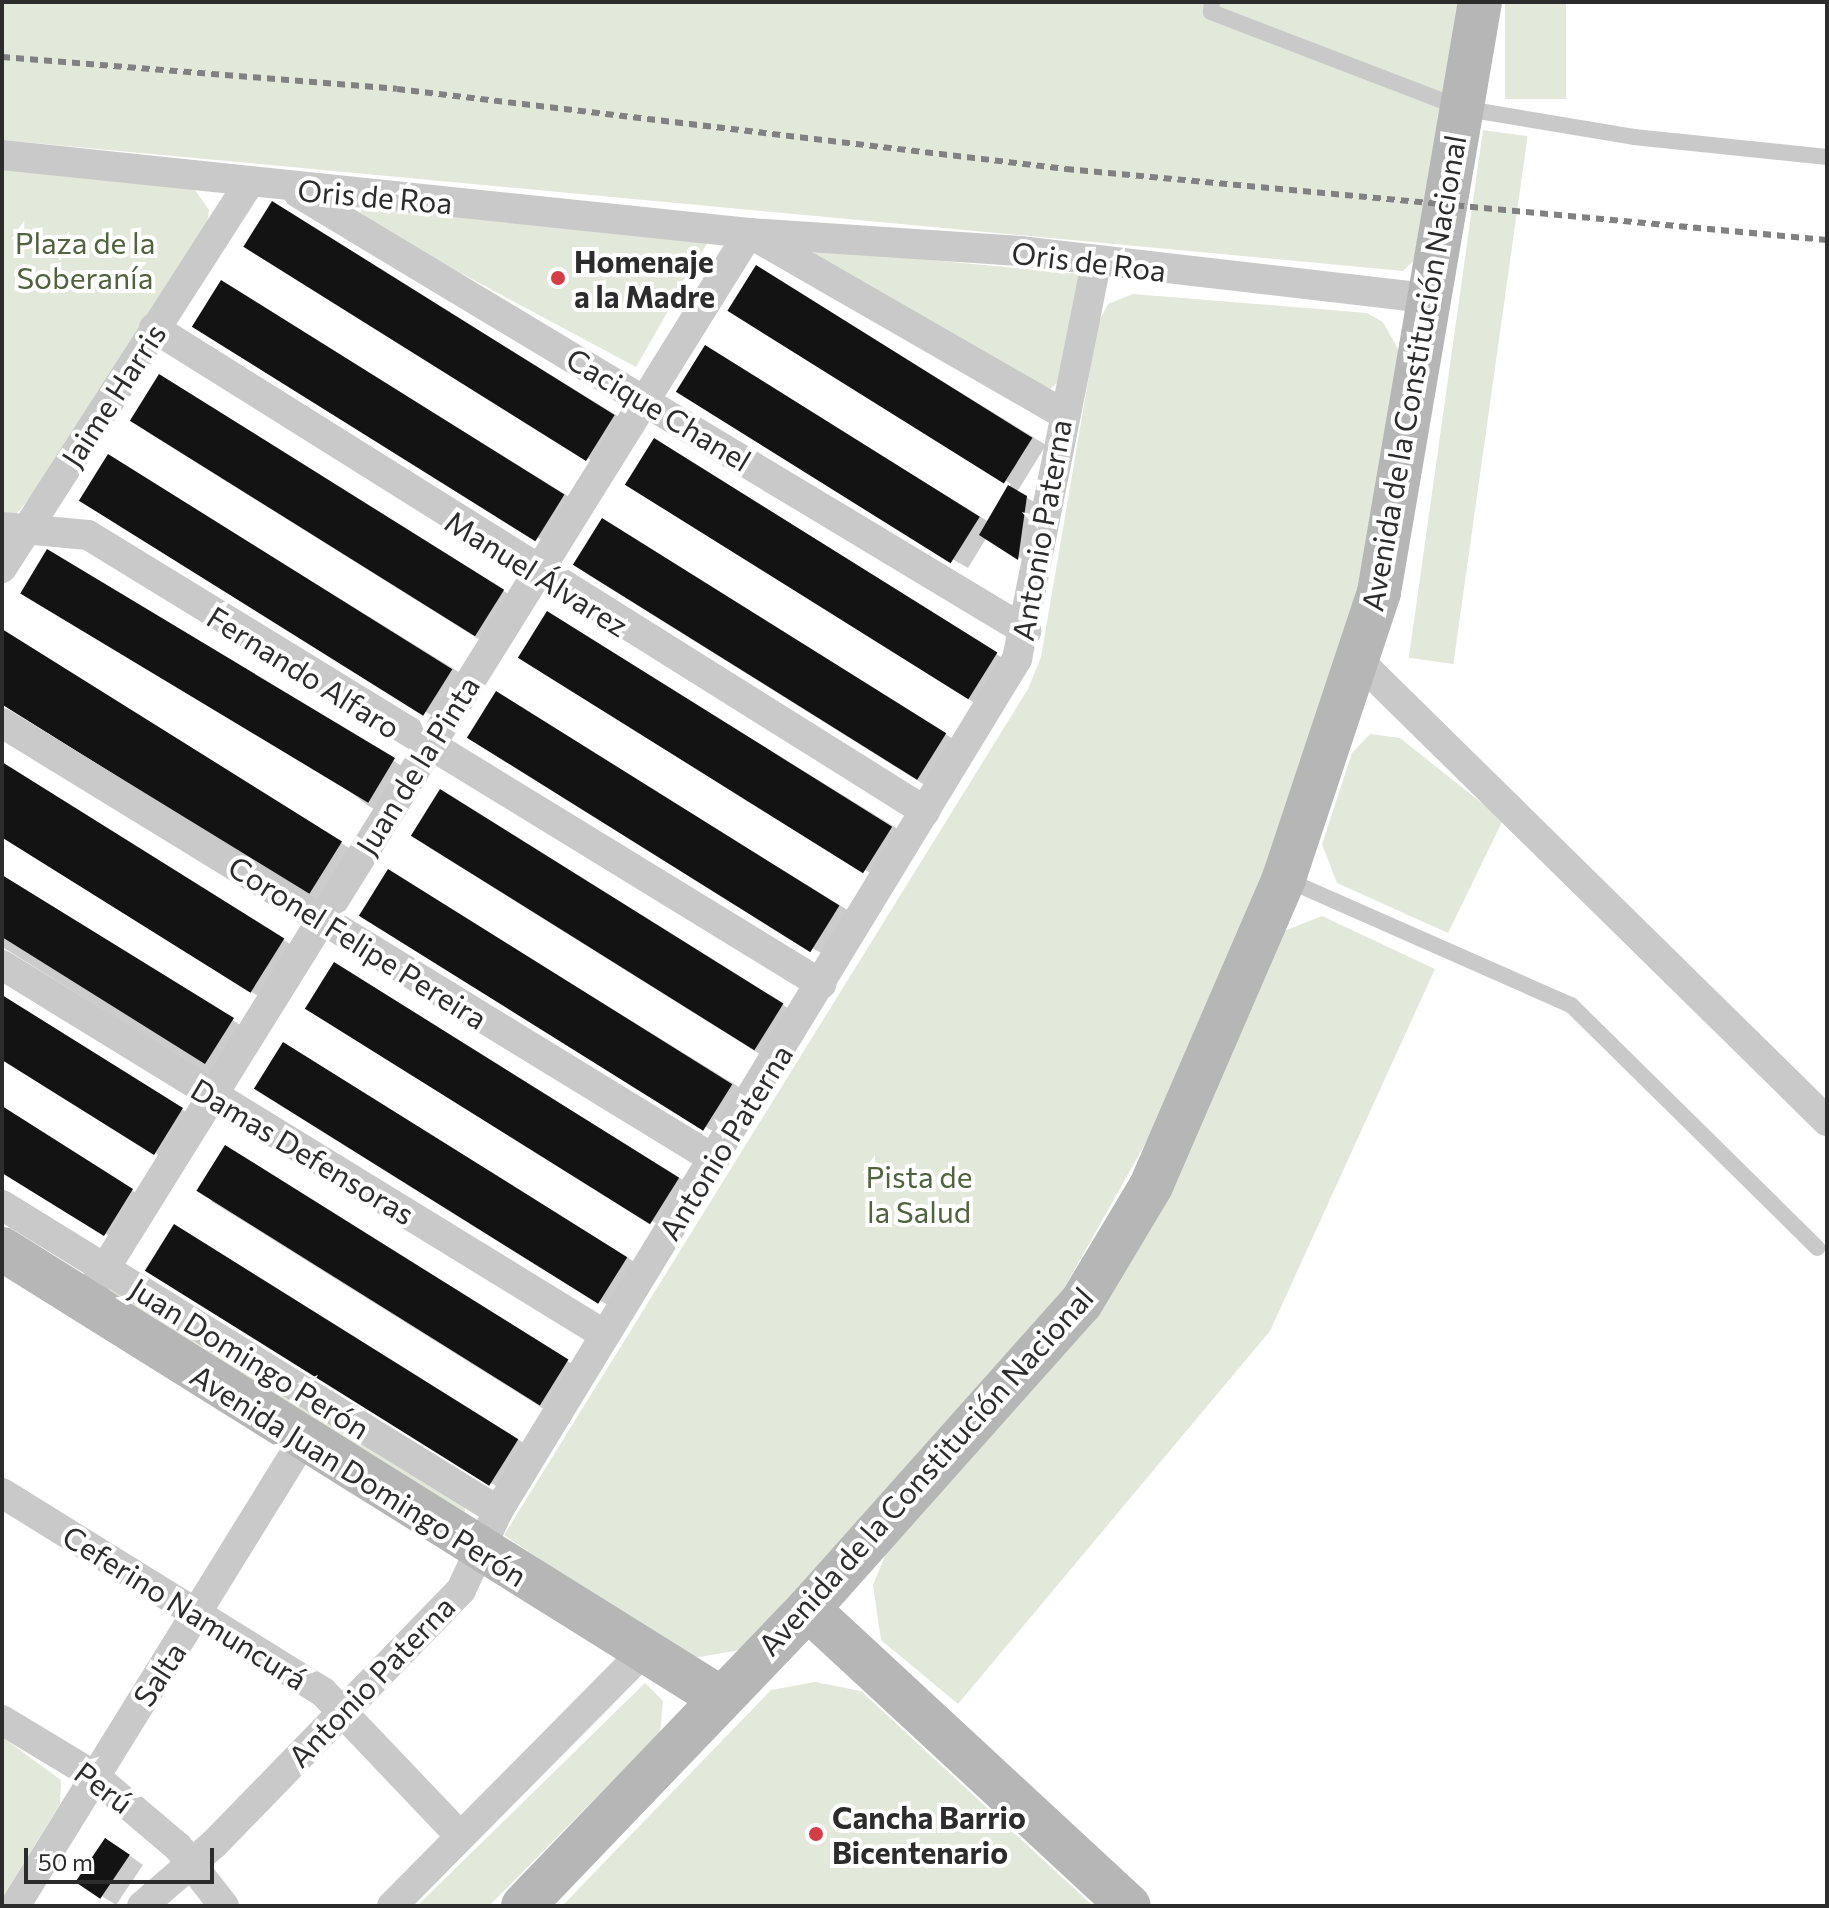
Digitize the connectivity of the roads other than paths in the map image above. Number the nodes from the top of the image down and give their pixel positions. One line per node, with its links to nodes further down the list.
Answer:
1 (1212, 2): 3 (lane)
2 (1480, 2): 3 (main road, Avenida de la Constitución Nacional)
3 (1461, 108): 5 (lane); 10 (main road, Avenida de la Constitución Nacional)
4 (2, 155): 6 (street, Oris de Roa)
5 (1827, 157)
6 (250, 182): 7 (street, Oris de Roa); 11 (street, Jaime Harris)
7 (291, 189): 8 (street, Oris de Roa); 12 (street, Cacique Chanel)
8 (749, 233): 9 (street, Oris de Roa); 12 (street, Juan de la Pinta); 13 (street, Oris de Roa)
9 (1096, 263): 10 (street, Oris de Roa); 13 (street, Antonio Paterna)
10 (1428, 298): 18 (main road, Avenida de la Constitución Nacional)
11 (154, 328): 14 (street, Jaime Harris); 16 (street, Manuel Álvarez)
12 (645, 400): 16 (street, Juan de la Pinta); 17 (street, Cacique Chanel)
13 (1062, 413): 17 (street, Antonio Paterna)
14 (15, 527): 15 (street, Jaime Harris); 20 (street, Fernando Alfaro)
15 (2, 568)
16 (537, 574): 20 (street, Juan de la Pinta); 21 (street, Manuel Álvarez)
17 (1026, 631): 21 (street, Antonio Paterna)
18 (1357, 659): 22 (main road, Avenida de la Constitución Nacional); 27 (street)
19 (2, 723): 23 (street, Coronel Felipe Pereira)
20 (426, 748): 23 (street, Juan de la Pinta); 25 (street, Fernando Alfaro)
21 (925, 811): 25 (street, Antonio Paterna)
22 (1284, 878): 30 (lane); 38 (main road, Avenida de la Constitución Nacional)
23 (322, 920): 26 (street, Juan de la Pinta); 28 (street, Coronel Felipe Pereira)
24 (2, 965): 26 (street, Damas Defensoras)
25 (821, 984): 28 (street, Antonio Paterna)
26 (212, 1096): 32 (street, Juan de la Pinta); 33 (street, Damas Defensoras)
27 (1827, 1121)
28 (715, 1160): 33 (street, Antonio Paterna)
29 (2, 1205): 32 (street, Juan Domingo Perón)
30 (1817, 1248)
31 (2, 1249): 32 (main road, Avenida Juan Domingo Perón)
32 (95, 1283): 34 (main road, Avenida Juan Domingo Perón); 36 (street, Juan Domingo Perón)
33 (605, 1335): 36 (street, Antonio Paterna)
34 (302, 1442): 37 (main road, Avenida Juan Domingo Perón); 39 (street, Salta)
35 (2, 1493): 39 (street, Ceferino Namuncurá)
36 (498, 1511): 37 (street, Antonio Paterna)
37 (477, 1552): 40 (main road, Avenida Juan Domingo Perón); 42 (street, Antonio Paterna)
38 (808, 1609): 41 (main road, Avenida de la Constitución Nacional); 52 (main road)
39 (196, 1617): 42 (street, Ceferino Namuncurá); 44 (street, Salta)
40 (643, 1652): 41 (main road, Avenida Juan Domingo Perón); 45 (street)
41 (719, 1697): 51 (main road, Avenida de la Constitución Nacional)
42 (341, 1712): 45 (street, Ceferino Namuncurá); 46 (street, Antonio Paterna)
43 (2, 1720): 44 (street, Perú)
44 (93, 1775): 46 (street, Perú); 47 (street, Salta)
45 (460, 1836): 50 (street)
46 (190, 1863): 48 (street, Antonio Paterna); 49 (street, Perú)
47 (15, 1906)
48 (142, 1906)
49 (224, 1906)
50 (392, 1906)
51 (523, 1906)
52 (1129, 1906)

